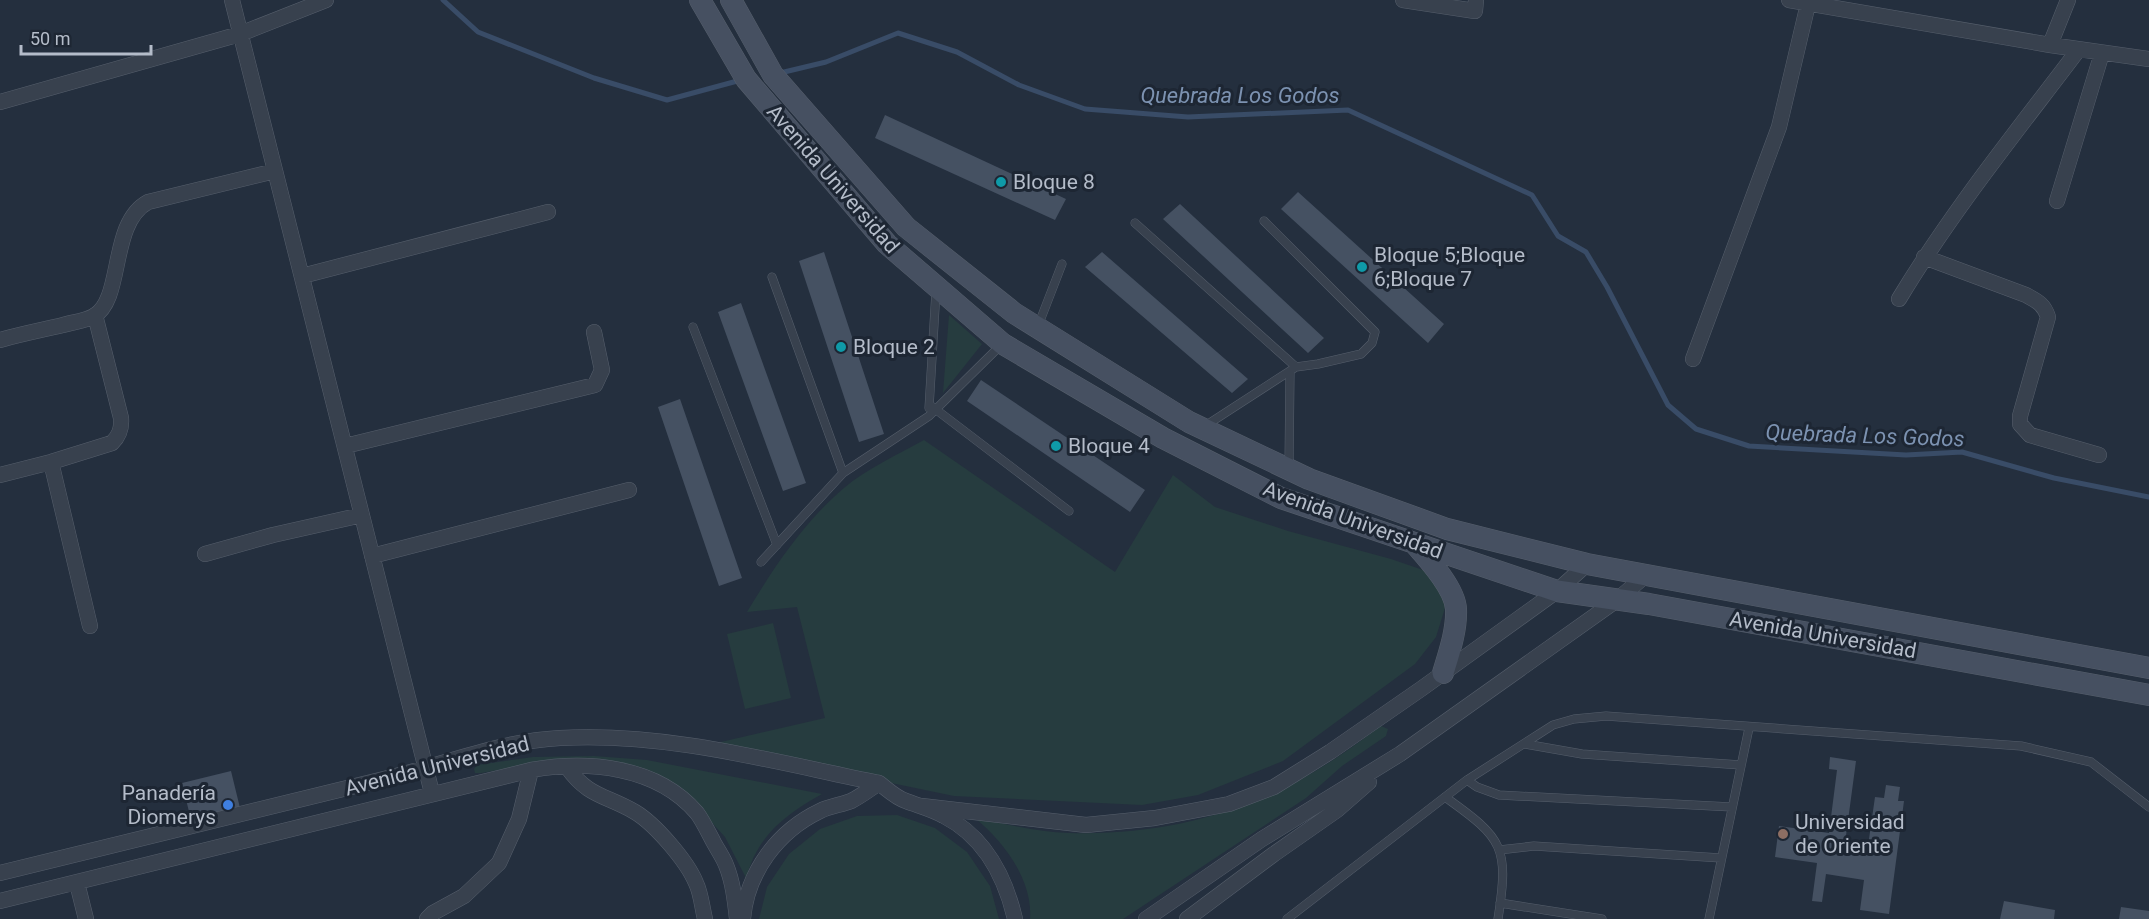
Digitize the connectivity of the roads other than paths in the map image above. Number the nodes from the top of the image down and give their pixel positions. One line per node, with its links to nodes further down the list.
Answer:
1 (232, 0): 10 (street)
2 (326, 0): 10 (street)
3 (700, 0): 25 (street, Avenida Universidad)
4 (731, 0): 29 (street, Avenida Universidad)
5 (1403, 0): 6 (street)
6 (1476, 0)
7 (1789, 0): 9 (street)
8 (2068, 0): 11 (street)
9 (1808, 4): 11 (street); 33 (street)
10 (240, 34): 15 (street); 16 (street)
11 (2050, 45): 12 (street)
12 (2079, 49): 13 (street); 21 (street)
13 (2102, 53): 14 (street); 17 (street)
14 (2149, 59)
15 (0, 102)
16 (275, 171): 23 (street); 27 (street)
17 (2057, 201)
18 (548, 212): 23 (street)
19 (1264, 221): 34 (lane)
20 (1135, 223): 34 (lane)
21 (1924, 257): 26 (street); 38 (street)
22 (1062, 264): 29 (lane)
23 (302, 276): 37 (street)
24 (772, 277): 41 (lane)
25 (936, 286): 32 (street, Avenida Universidad); 35 (lane)
26 (1899, 299)
27 (95, 315): 31 (street); 39 (street)
28 (693, 327): 47 (lane)
29 (1037, 328): 36 (street, Avenida Universidad)
30 (594, 332): 37 (street)
31 (0, 340)
32 (1003, 344): 35 (lane); 46 (street, Avenida Universidad)
33 (1693, 359)
34 (1293, 369): 36 (lane); 40 (lane)
35 (933, 407): 41 (lane); 44 (lane)
36 (1201, 428): 40 (street, Avenida Universidad)
37 (345, 446): 45 (street)
38 (2099, 455)
39 (51, 462): 42 (street); 55 (street)
40 (1289, 470): 51 (street, Avenida Universidad)
41 (843, 473): 47 (lane)
42 (0, 475)
43 (629, 490): 49 (street)
44 (1069, 511)
45 (362, 515): 48 (street); 49 (street)
46 (1413, 542): 53 (street, Avenida Universidad); 57 (street)
47 (777, 545): 50 (lane)
48 (205, 554)
49 (372, 556): 64 (street)
50 (761, 562)
51 (1587, 564): 52 (street, Avenida Universidad); 53 (street)
52 (1646, 575): 54 (street); 56 (street, Avenida Universidad)
53 (1557, 591): 54 (street, Avenida Universidad); 57 (street)
54 (1617, 600): 58 (street, Avenida Universidad); 61 (street)
55 (90, 626)
56 (2149, 669)
57 (1443, 673): 70 (street)
58 (2149, 695)
59 (1749, 728): 60 (lane); 62 (lane); 72 (lane)
60 (1525, 744): 62 (lane); 66 (lane)
61 (1400, 754): 85 (street); 86 (street)
62 (1741, 765): 71 (lane)
63 (567, 767): 65 (street, Avenida Universidad); 81 (street); 82 (street, Avenida Universidad)
64 (426, 769): 67 (street, Avenida Universidad); 68 (street); 75 (street, Avenida Universidad)
65 (531, 770): 68 (street, Avenida Universidad); 80 (street)
66 (1467, 780): 69 (lane); 71 (lane)
67 (879, 783): 70 (street); 83 (street)
68 (432, 793): 76 (street, Avenida Universidad)
69 (1445, 797): 73 (lane); 87 (lane)
70 (922, 806): 84 (street)
71 (1732, 807): 74 (lane)
72 (2149, 807)
73 (1499, 850): 74 (lane); 78 (lane)
74 (1721, 858): 90 (lane)
75 (0, 873)
76 (77, 883): 77 (street, Avenida Universidad); 79 (street)
77 (0, 901)
78 (1500, 903): 88 (lane); 89 (lane)
79 (86, 919)
80 (427, 919)
81 (705, 919)
82 (737, 919)
83 (743, 919)
84 (1014, 919)
85 (1146, 919)
86 (1187, 919)
87 (1287, 919)
88 (1498, 919)
89 (1602, 919)
90 (1709, 919)

